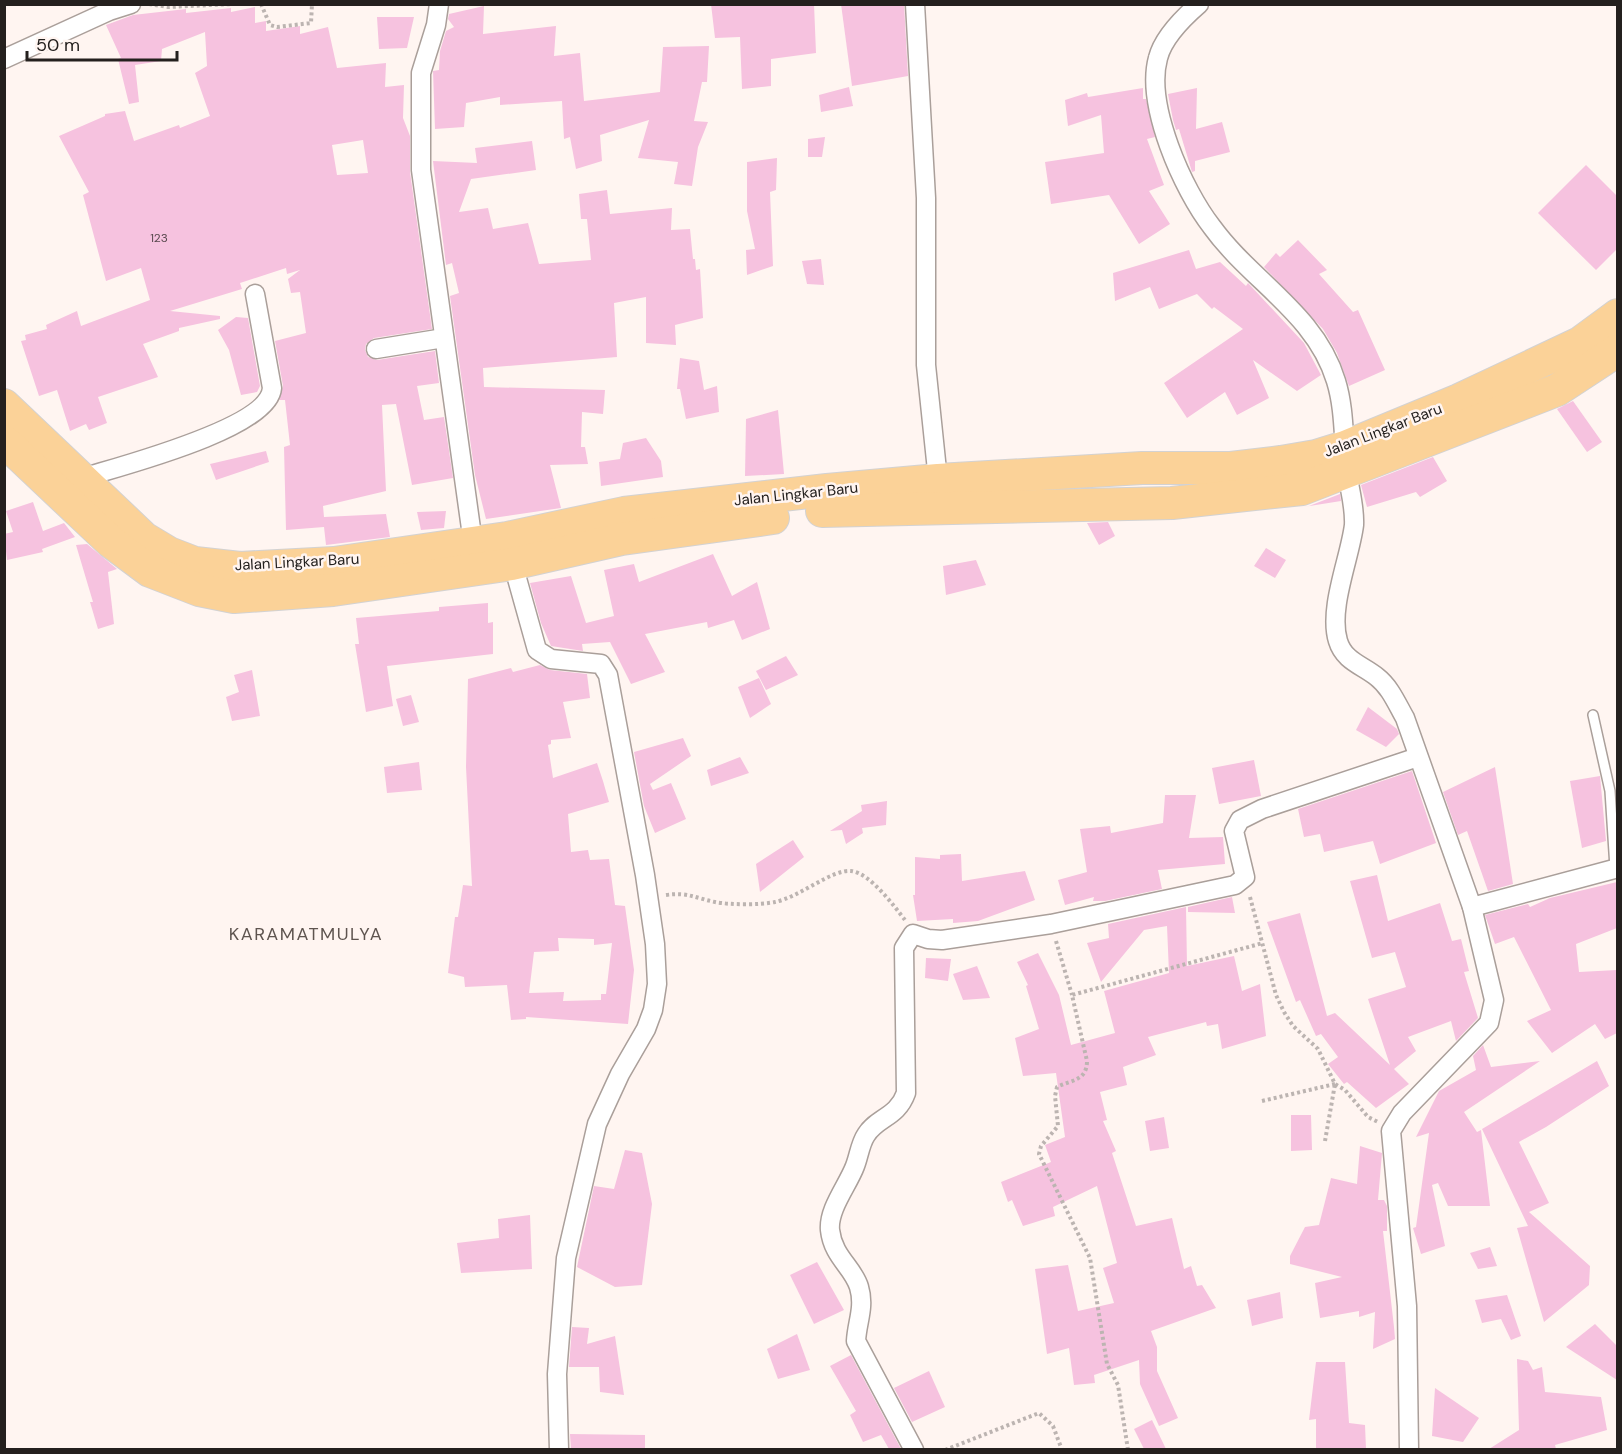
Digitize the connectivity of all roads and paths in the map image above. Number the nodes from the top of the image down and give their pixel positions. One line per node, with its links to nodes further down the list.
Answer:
1 (131, 4): 9 (street)
2 (149, 4): 3 (path)
3 (233, 4)
4 (261, 4): 5 (path)
5 (312, 4)
6 (439, 4): 12 (street)
7 (915, 4): 19 (street)
8 (1199, 4): 17 (street)
9 (4, 59)
10 (255, 294): 18 (street)
11 (1617, 315): 17 (highway, Jalan Lingkar Baru)
12 (444, 338): 13 (street); 20 (street)
13 (376, 349)
14 (1617, 350): 17 (highway, Jalan Lingkar Baru)
15 (4, 405): 18 (highway, Jalan Lingkar Baru)
16 (4, 441): 21 (highway, Jalan Lingkar Baru)
17 (1346, 460): 19 (highway, Jalan Lingkar Baru); 21 (highway, Jalan Lingkar Baru); 23 (street)
18 (82, 478): 20 (highway, Jalan Lingkar Baru)
19 (938, 480): 21 (highway, Jalan Lingkar Baru)
20 (473, 543): 21 (highway, Jalan Lingkar Baru)
21 (510, 551): 25 (street)
22 (1593, 715): 24 (lane)
23 (1418, 757): 26 (street); 27 (street)
24 (1616, 868): 27 (street)
25 (645, 874): 29 (path); 36 (street)
26 (1245, 877): 28 (street); 30 (path)
27 (1472, 907): 34 (street)
28 (1051, 924): 29 (street); 31 (path)
29 (913, 934): 37 (street)
30 (1263, 943): 31 (path); 32 (path)
31 (1072, 995): 40 (path)
32 (1335, 1084): 33 (path); 34 (path); 35 (path)
33 (1262, 1101)
34 (1392, 1128): 41 (street)
35 (1325, 1141)
36 (559, 1449)
37 (914, 1449)
38 (945, 1449): 39 (path)
39 (1062, 1449)
40 (1128, 1449)
41 (1409, 1449)

